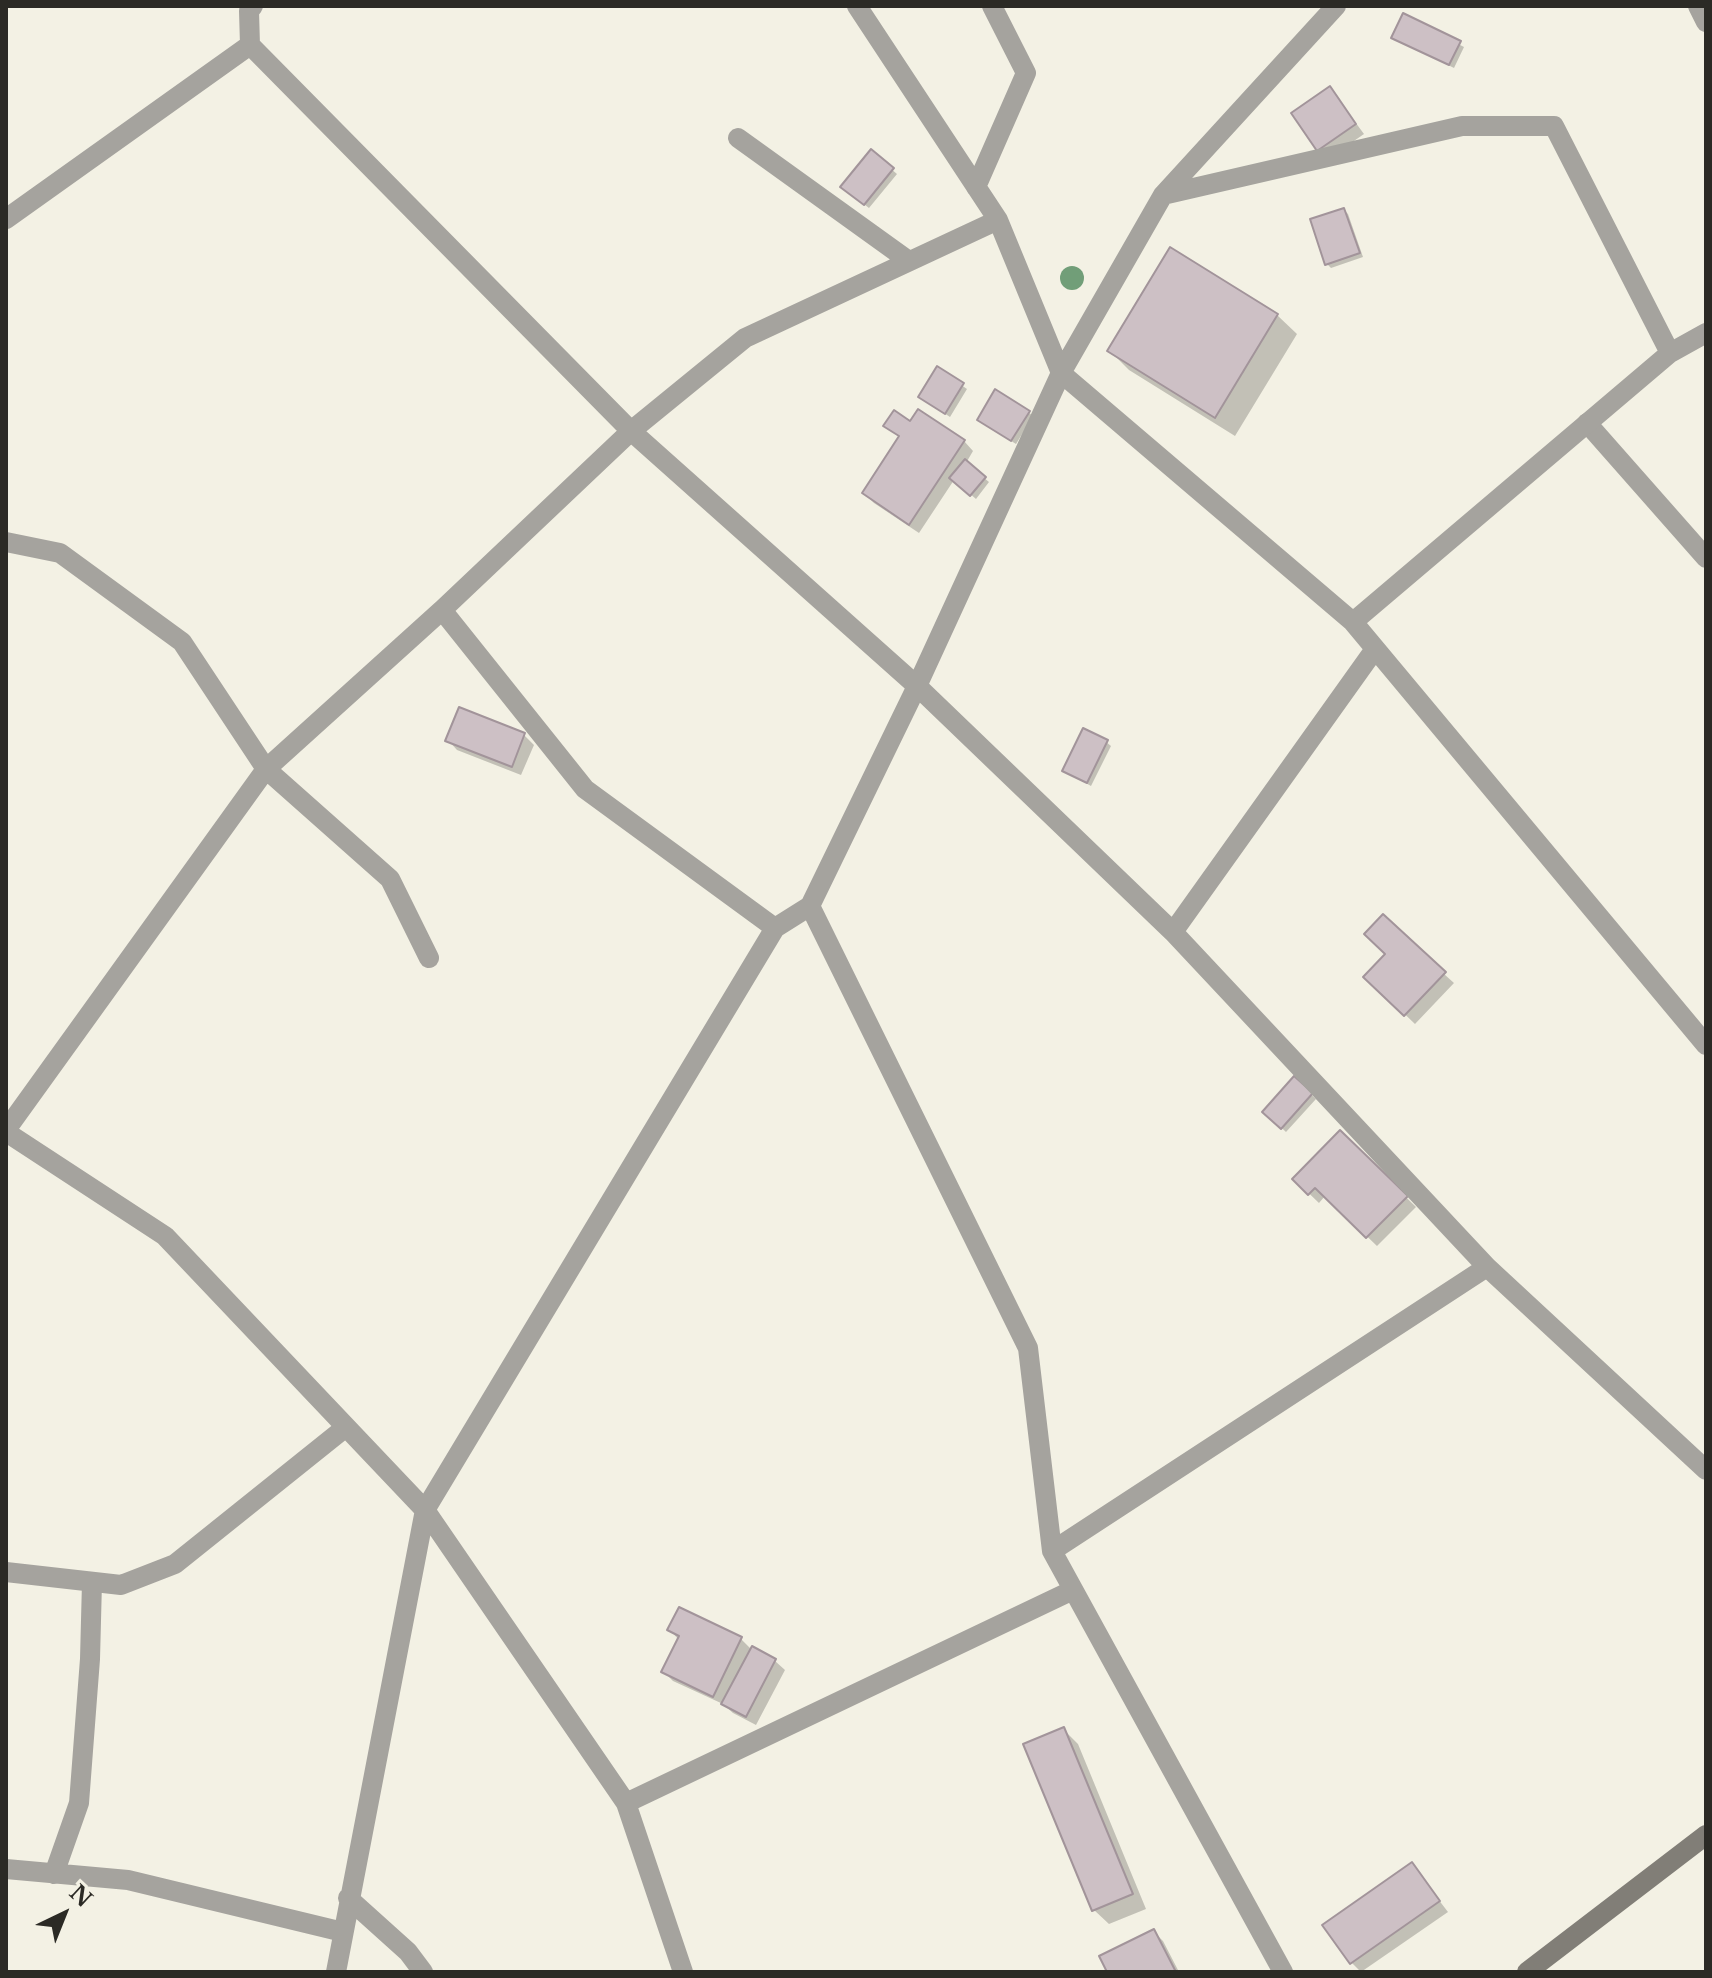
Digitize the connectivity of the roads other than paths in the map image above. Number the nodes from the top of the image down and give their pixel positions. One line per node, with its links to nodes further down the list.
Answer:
1 (857, 6): 9 (street)
2 (992, 6): 9 (street)
3 (1336, 6): 10 (street)
4 (1698, 6): 6 (street)
5 (249, 8): 7 (street)
6 (1706, 22)
7 (250, 45): 11 (street); 18 (street)
8 (738, 138): 13 (street)
9 (976, 187): 12 (street)
10 (1163, 195): 15 (street); 16 (street)
11 (6, 219)
12 (998, 220): 13 (street); 16 (street)
13 (909, 261): 18 (street)
14 (1706, 333): 15 (street)
15 (1670, 353): 17 (street)
16 (1061, 373): 22 (street); 24 (street)
17 (1587, 423): 20 (street); 22 (street)
18 (631, 431): 21 (street); 24 (street)
19 (6, 542): 25 (street)
20 (1706, 558)
21 (442, 610): 25 (street); 27 (street)
22 (1353, 622): 23 (street)
23 (1375, 649): 28 (street); 30 (street)
24 (917, 686): 26 (street); 28 (street)
25 (266, 769): 29 (street); 31 (street)
26 (810, 906): 27 (street); 36 (street)
27 (775, 928): 35 (street)
28 (1173, 932): 32 (street)
29 (429, 958)
30 (1706, 1045)
31 (6, 1131): 33 (street)
32 (1487, 1267): 34 (street); 36 (street)
33 (346, 1427): 35 (street); 38 (street)
34 (1706, 1470)
35 (425, 1510): 40 (street); 44 (street)
36 (1052, 1551): 39 (street)
37 (6, 1572): 38 (street)
38 (92, 1582): 43 (street)
39 (1073, 1590): 40 (street); 49 (street)
40 (626, 1803): 48 (street)
41 (1706, 1835): 50 (street)
42 (6, 1869): 43 (street)
43 (54, 1874): 45 (street)
44 (348, 1898): 45 (street); 47 (street)
45 (343, 1932): 46 (street)
46 (336, 1972)
47 (423, 1972)
48 (683, 1972)
49 (1283, 1972)
50 (1527, 1972)

